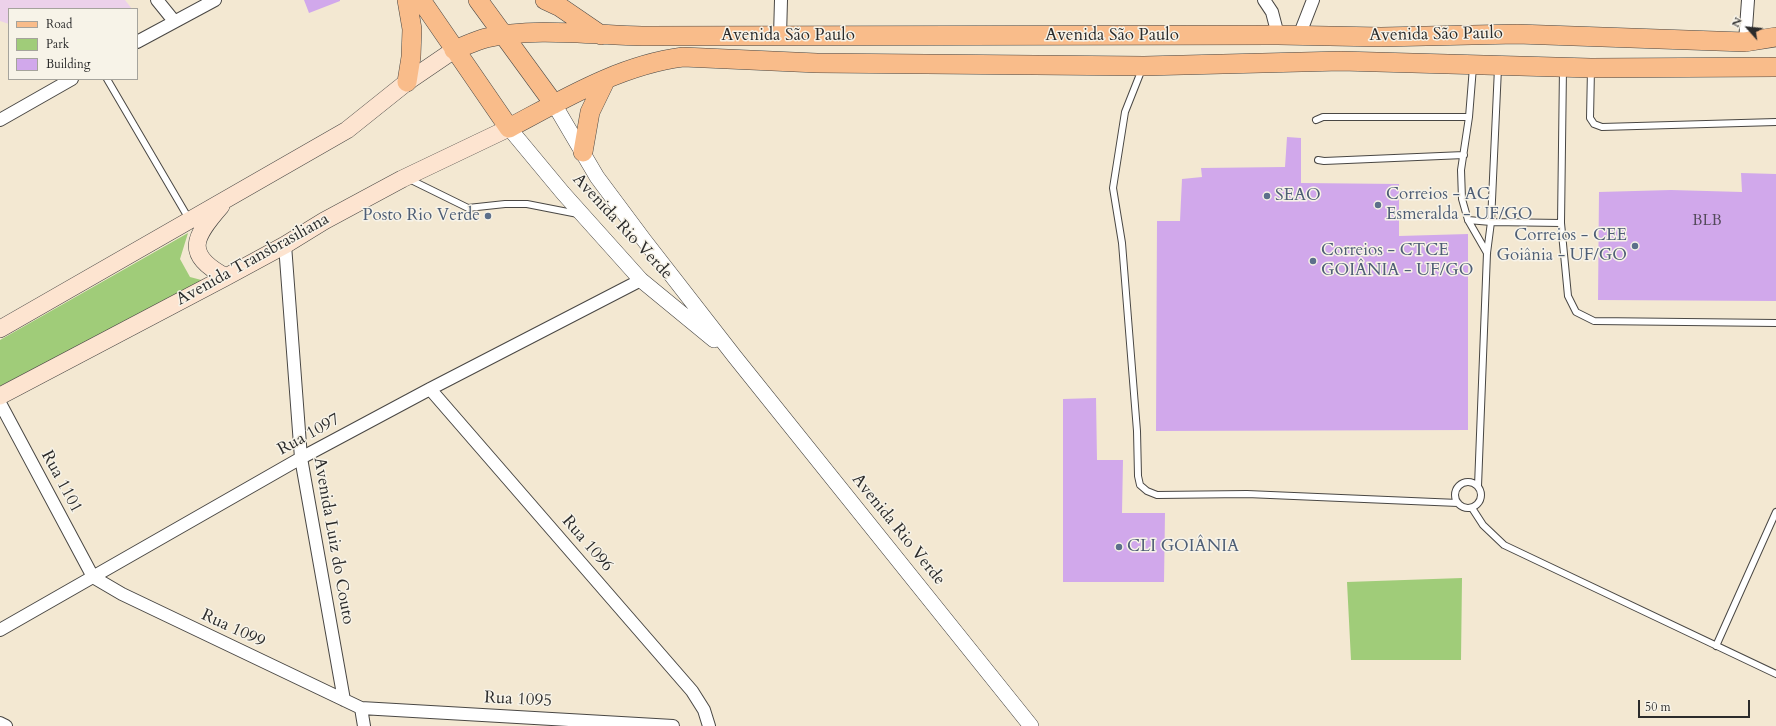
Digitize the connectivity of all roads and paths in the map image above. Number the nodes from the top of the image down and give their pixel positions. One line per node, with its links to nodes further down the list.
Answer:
1 (157, 0): 11 (street)
2 (215, 0): 11 (street)
3 (407, 0): 33 (main road)
4 (421, 0): 21 (main road)
5 (478, 0): 12 (main road)
6 (545, 0): 13 (main road)
7 (781, 0): 14 (street)
8 (1264, 0): 15 (street)
9 (1313, 0): 16 (street)
10 (1748, 0): 20 (street)
11 (174, 21): 19 (street)
12 (504, 35): 13 (main road, Avenida São Paulo); 21 (main road, Avenida São Paulo); 34 (main road)
13 (601, 36): 14 (main road, Avenida São Paulo)
14 (780, 36): 15 (main road, Avenida São Paulo)
15 (1278, 36): 16 (main road, Avenida São Paulo)
16 (1300, 36): 17 (main road, Avenida São Paulo); 23 (main road)
17 (1380, 37): 20 (main road, Avenida São Paulo); 22 (main road)
18 (1774, 38): 20 (main road, Avenida São Paulo)
19 (138, 41)
20 (1745, 42)
21 (454, 50): 33 (main road); 39 (main road)
22 (1341, 61): 23 (main road, Avenida São Paulo); 24 (main road, Avenida São Paulo)
23 (1238, 63): 25 (main road, Avenida São Paulo)
24 (1473, 65): 26 (main road, Avenida São Paulo); 35 (lane)
25 (1144, 66): 30 (main road, Avenida São Paulo); 62 (lane)
26 (1498, 66): 28 (main road, Avenida São Paulo); 48 (lane)
27 (1776, 67): 29 (main road, Avenida São Paulo)
28 (1563, 68): 29 (main road, Avenida São Paulo); 49 (lane)
29 (1591, 68): 38 (lane)
30 (606, 79): 34 (main road, Avenida São Paulo); 40 (main road)
31 (70, 80): 36 (street)
32 (108, 80): 46 (lane)
33 (407, 82): 44 (main road)
34 (554, 104): 39 (main road, Avenida São Paulo); 40 (street, Avenida Rio Verde)
35 (1469, 117): 37 (lane); 41 (lane)
36 (0, 120)
37 (1316, 120)
38 (1776, 122)
39 (509, 128): 43 (main road, Avenida Transbrasiliana); 45 (street, Avenida Rio Verde)
40 (582, 152): 56 (street, Avenida Rio Verde)
41 (1464, 155): 42 (lane); 47 (lane)
42 (1318, 160)
43 (406, 177): 45 (lane); 50 (main road, Avenida Transbrasiliana)
44 (228, 197): 46 (main road); 52 (main road)
45 (583, 215): 53 (street, Avenida Rio Verde)
46 (190, 220): 55 (main road)
47 (1468, 220): 48 (lane); 51 (lane)
48 (1491, 222): 49 (lane); 51 (lane)
49 (1561, 223): 54 (lane)
50 (284, 245): 52 (main road, Avenida Transbrasiliana); 60 (street, Avenida Luiz do Couto)
51 (1487, 253): 61 (lane)
52 (226, 277): 58 (main road, Avenida Transbrasiliana)
53 (641, 280): 56 (street, Avenida Rio Verde); 57 (street, Rua 1097)
54 (1776, 323)
55 (0, 329)
56 (735, 357): 76 (street, Avenida Rio Verde)
57 (430, 389): 60 (street, Rua 1097); 75 (street, Rua 1096)
58 (0, 396)
59 (0, 403): 65 (street, Rua 1101)
60 (301, 458): 65 (street, Rua 1097); 69 (street, Avenida Luiz do Couto)
61 (1478, 486): 62 (lane); 63 (lane)
62 (1458, 504): 63 (lane)
63 (1472, 508): 67 (lane)
64 (1776, 512): 67 (lane)
65 (92, 578): 66 (street, Rua 1097); 69 (street, Rua 1099)
66 (0, 630)
67 (1716, 646): 68 (lane)
68 (1776, 674)
69 (344, 700): 70 (street, Rua 1099)
70 (361, 708): 73 (street); 74 (street, Rua 1095)
71 (0, 723): 72 (street)
72 (6, 726)
73 (364, 726)
74 (673, 726)
75 (709, 726)
76 (1031, 726)

